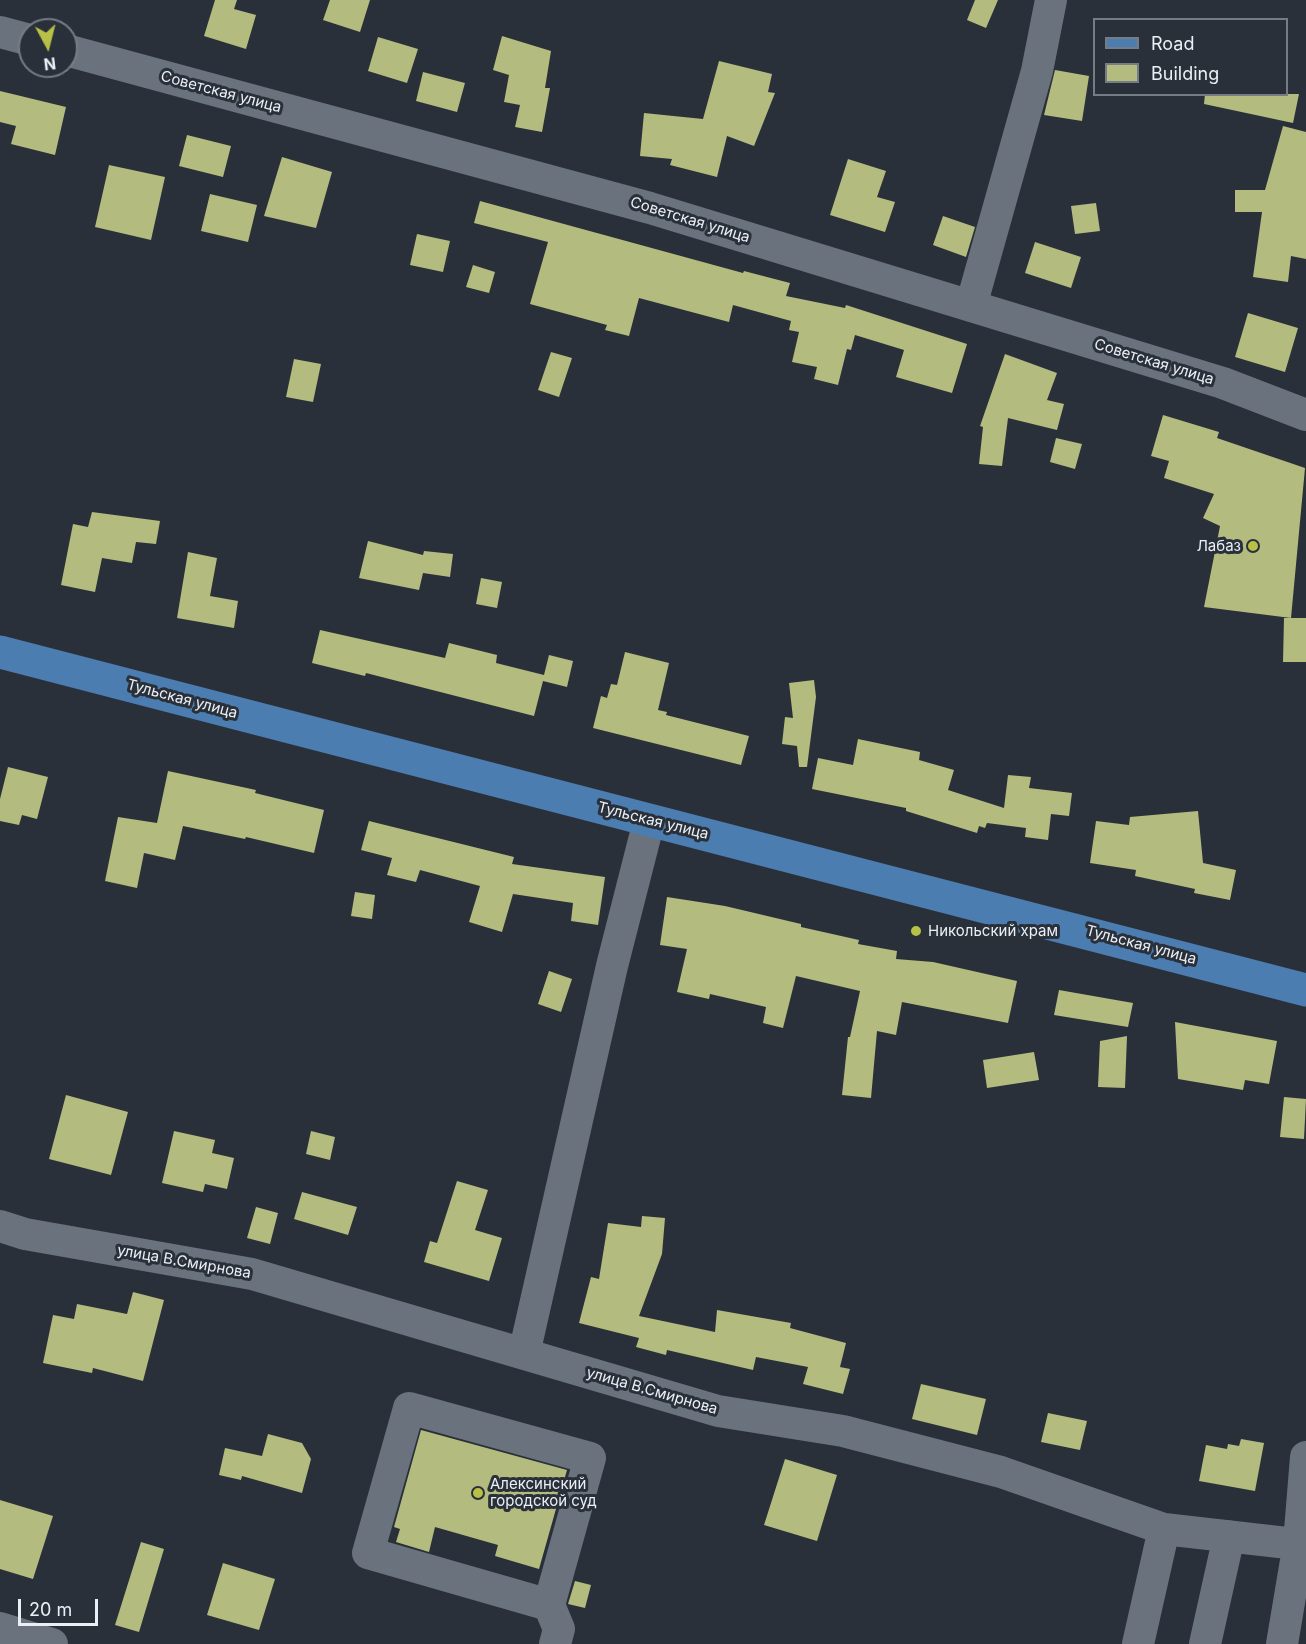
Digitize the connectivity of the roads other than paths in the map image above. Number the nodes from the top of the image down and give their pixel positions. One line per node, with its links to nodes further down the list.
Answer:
1 (1051, 0): 5 (street)
2 (0, 32): 3 (street)
3 (18, 37)
4 (78, 53): 5 (street, Советская улица)
5 (971, 306): 6 (street, Советская улица)
6 (1306, 415)
7 (0, 652): 8 (main road, Тульская улица)
8 (649, 820): 9 (main road, Тульская улица); 11 (street)
9 (1306, 990)
10 (0, 1226): 11 (street, улица В.Смирнова)
11 (524, 1354): 13 (street, улица В.Смирнова)
12 (1306, 1457): 15 (street)
13 (1164, 1529): 14 (street, улица В.Смирнова); 20 (street)
14 (1229, 1536): 15 (street, улица В.Смирнова); 21 (street)
15 (1302, 1544): 22 (street)
16 (549, 1605): 16 (street); 19 (street)
17 (0, 1628): 18 (street)
18 (52, 1644)
19 (555, 1644)
20 (1138, 1644)
21 (1205, 1644)
22 (1282, 1644)

